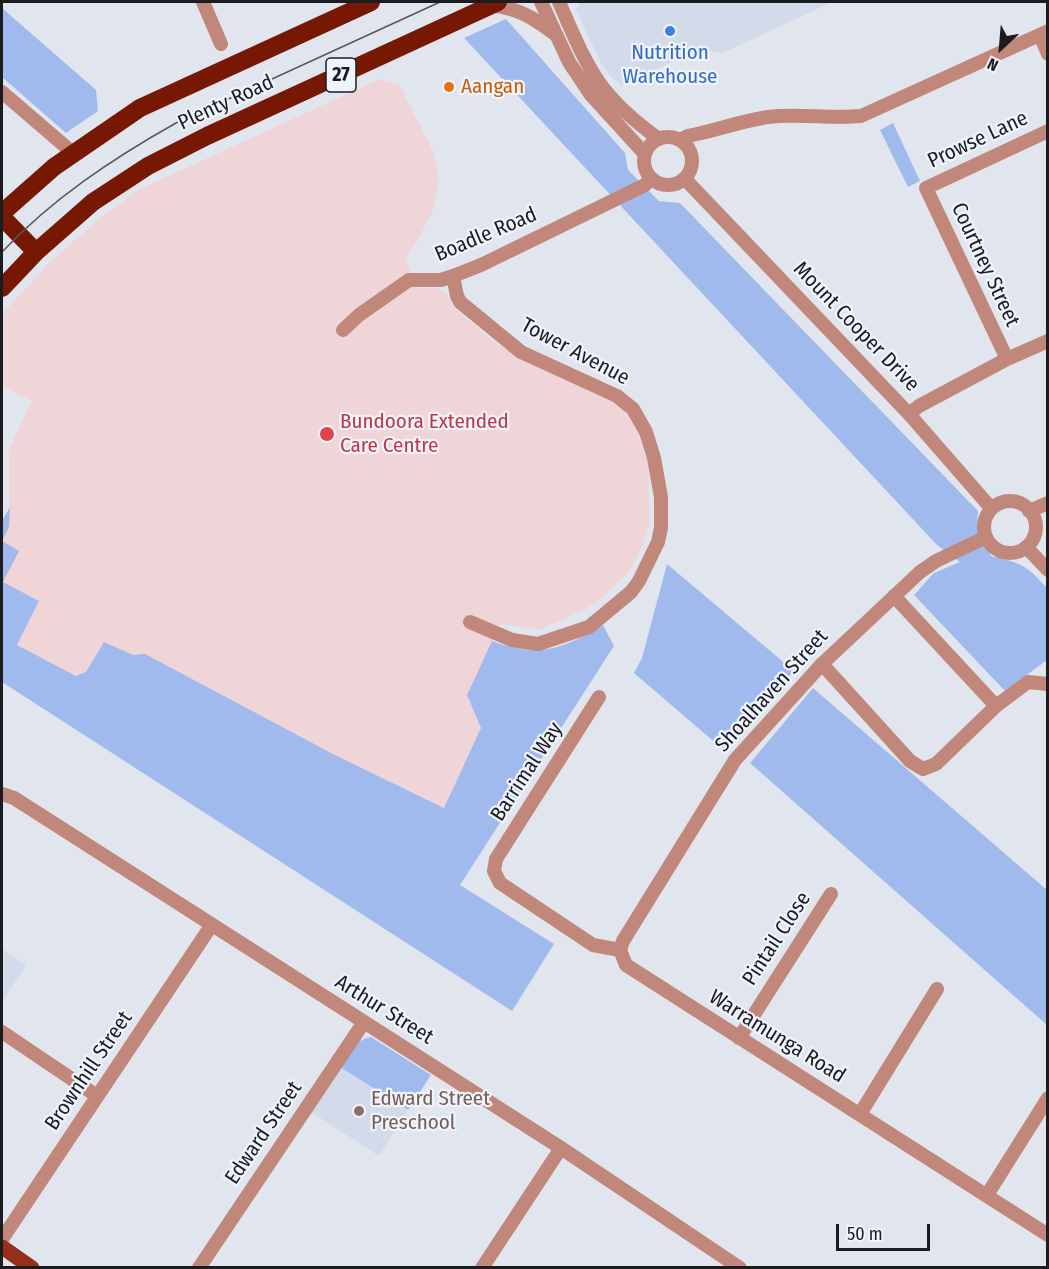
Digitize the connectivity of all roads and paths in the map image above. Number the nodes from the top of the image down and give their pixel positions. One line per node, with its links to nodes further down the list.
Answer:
1 (203, 2): 10 (street)
2 (371, 2): 17 (highway, Plenty Road)
3 (541, 2): 9 (street)
4 (559, 2): 7 (street)
5 (567, 2): 7 (street)
6 (494, 3): 9 (street); 24 (highway, Plenty Road / 27)
7 (568, 22): 15 (street)
8 (1044, 33): 11 (street); 13 (street)
9 (557, 35): 18 (street)
10 (221, 44)
11 (1047, 54)
12 (2, 92): 17 (street)
13 (715, 131): 16 (street); 19 (street)
14 (1047, 131): 22 (street, Prowse Lane)
15 (658, 139): 16 (street); 18 (street)
16 (680, 140): 19 (street)
17 (73, 153): 23 (highway, Plenty Road)
18 (644, 153): 20 (street)
19 (692, 158): 21 (street)
20 (650, 179): 21 (street); 25 (street, Boadle Road)
21 (685, 179): 30 (street, Mount Cooper Drive)
22 (926, 188): 29 (street, Courtney Street)
23 (2, 215): 24 (highway)
24 (36, 252): 26 (highway, Plenty Road / 27)
25 (453, 276): 27 (street, Boadle Road); 38 (street, Tower Avenue)
26 (2, 288)
27 (343, 330)
28 (1047, 341): 29 (street)
29 (1006, 359): 30 (street)
30 (909, 414): 32 (street, Mount Cooper Drive)
31 (1047, 503): 33 (street)
32 (992, 508): 33 (street); 34 (street)
33 (1029, 511): 35 (street)
34 (986, 537): 35 (street); 37 (street, Shoalhaven Street)
35 (1026, 547): 36 (street)
36 (1047, 570)
37 (894, 596): 39 (street, Shoalhaven Street); 42 (street)
38 (470, 622)
39 (822, 664): 42 (street); 46 (street, Shoalhaven Street)
40 (1047, 684): 42 (street)
41 (599, 697): 46 (street, Barrimal Way)
42 (996, 706)
43 (2, 794): 45 (street, Arthur Street)
44 (831, 894): 50 (street, Pintail Close)
45 (211, 926): 48 (street, Arthur Street); 51 (street, Brownhill Street)
46 (620, 951): 50 (street, Warramunga Road)
47 (937, 989): 53 (street)
48 (363, 1022): 54 (street, Arthur Street); 60 (street, Edward Street)
49 (2, 1032): 51 (street)
50 (739, 1038): 53 (street, Warramunga Road)
51 (98, 1096): 57 (street, Brownhill Street)
52 (1047, 1098): 55 (street)
53 (860, 1114): 55 (street, Warramunga Road)
54 (561, 1148): 61 (street); 62 (street, Arthur Street)
55 (987, 1195): 56 (street, Warramunga Road)
56 (1047, 1235)
57 (2, 1239)
58 (2, 1247): 59 (main road)
59 (32, 1268)
60 (199, 1268)
61 (482, 1268)
62 (741, 1268)

